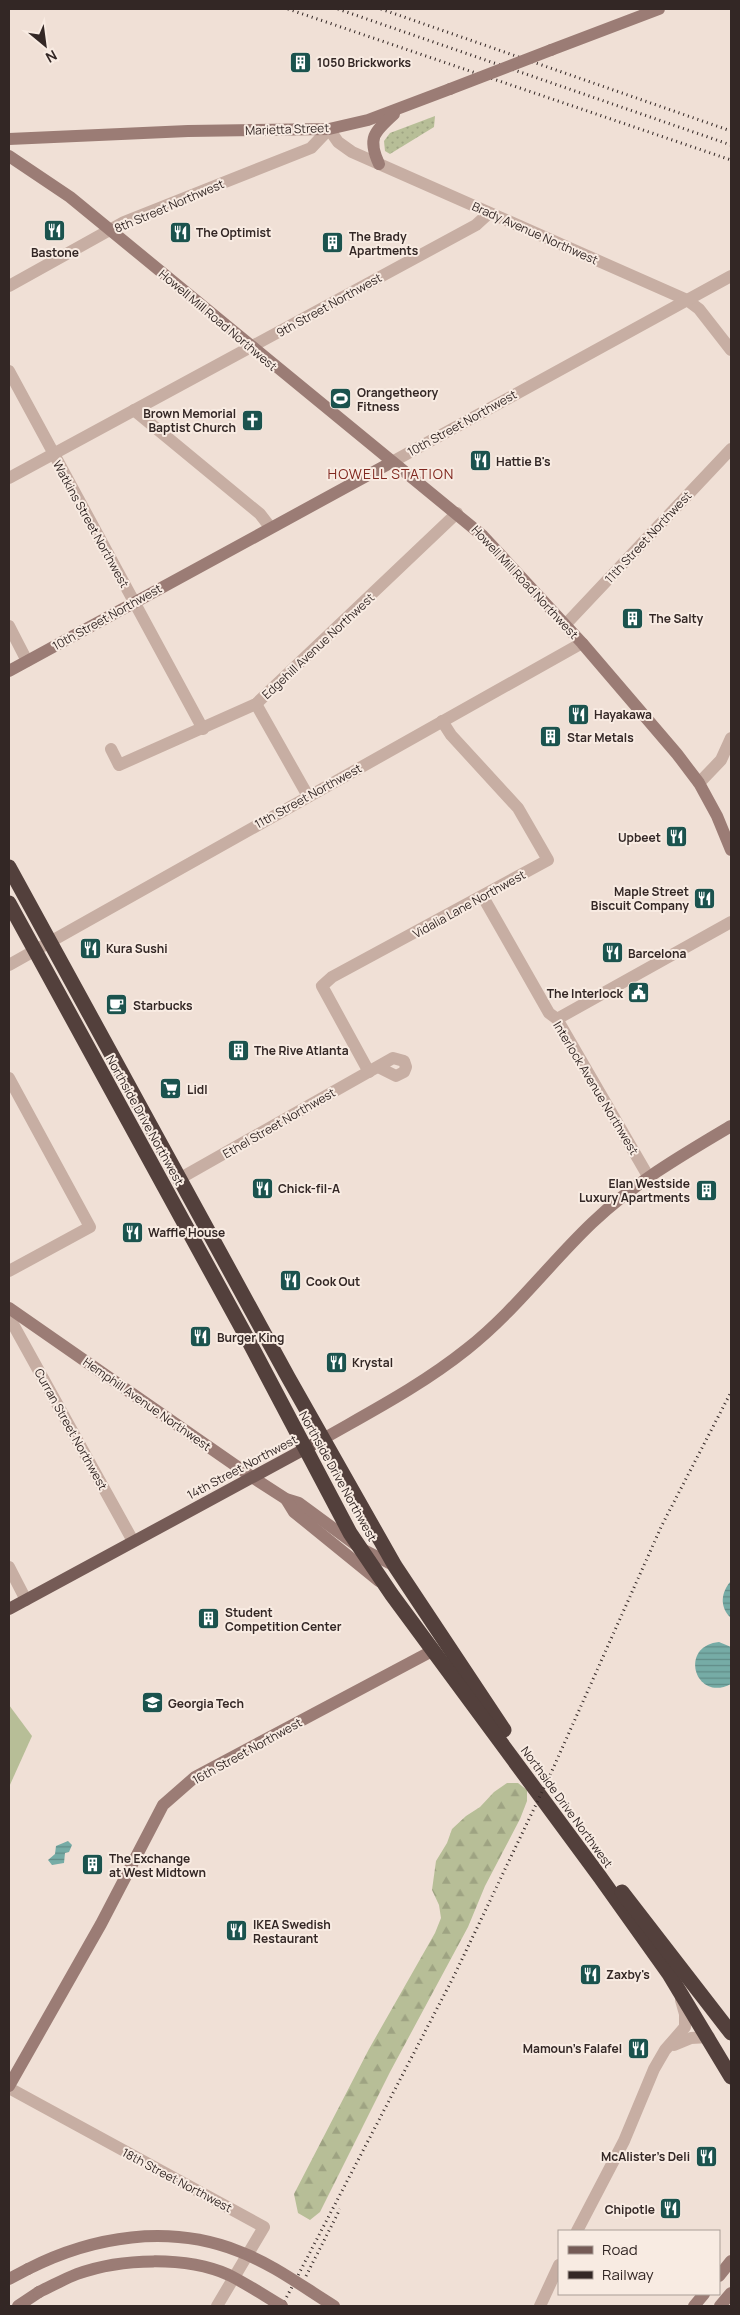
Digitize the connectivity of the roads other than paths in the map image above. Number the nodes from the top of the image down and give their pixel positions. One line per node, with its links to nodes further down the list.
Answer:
1 (659, 9): 2 (street, Marietta Street, bridge)
2 (398, 110): 3 (street, Marietta Street); 6 (street)
3 (328, 129): 4 (street, Marietta Street); 6 (street, Brady Avenue Northwest); 8 (street, 8th Street Northwest)
4 (9, 139)
5 (9, 156): 8 (street, Howell Mill Road Northwest)
6 (379, 164): 7 (street, Brady Avenue Northwest)
7 (488, 214): 11 (street, Brady Avenue Northwest); 12 (street, 9th Street Northwest)
8 (110, 230): 10 (street, 8th Street Northwest); 12 (street, Howell Mill Road Northwest)
9 (731, 276): 11 (street, 10th Street Northwest)
10 (9, 286)
11 (687, 300): 13 (street, Brady Avenue Northwest); 18 (street, 10th Street Northwest)
12 (251, 347): 15 (street, 9th Street Northwest); 18 (street, Howell Mill Road Northwest)
13 (731, 350)
14 (9, 372): 17 (street, Watkins Street Northwest)
15 (134, 410): 17 (street, 9th Street Northwest); 21 (street)
16 (731, 449): 23 (street, 11th Street Northwest)
17 (53, 454): 19 (street, 9th Street Northwest); 22 (street, Watkins Street Northwest)
18 (392, 462): 20 (street, Howell Mill Road Northwest); 21 (street, 10th Street Northwest)
19 (9, 478)
20 (457, 513): 23 (street, Howell Mill Road Northwest); 28 (street, Edgehill Avenue Northwest)
21 (270, 528): 22 (street, 10th Street Northwest)
22 (134, 602): 26 (street, 10th Street Northwest); 30 (street, Watkins Street Northwest)
23 (566, 624): 25 (street, Howell Mill Road Northwest)
24 (9, 626): 26 (street)
25 (582, 642): 29 (street, 11th Street Northwest); 33 (street, Howell Mill Road Northwest)
26 (27, 660): 27 (street, 10th Street Northwest)
27 (9, 670)
28 (256, 704): 30 (street, Edgehill Avenue Northwest); 34 (street)
29 (442, 721): 34 (street, 11th Street Northwest); 37 (street, Vidalia Lane Northwest)
30 (203, 729): 32 (street, Edgehill Avenue Northwest)
31 (731, 738): 33 (street)
32 (111, 749)
33 (699, 783): 35 (street, Howell Mill Road Northwest)
34 (308, 796): 40 (street, 11th Street Northwest)
35 (731, 850)
36 (9, 867): 40 (highway, Northside Drive Northwest)
37 (483, 897): 43 (street, Interlock Avenue Northwest); 44 (street, Vidalia Lane Northwest)
38 (9, 903): 41 (highway, Northside Drive Northwest)
39 (731, 922): 43 (street)
40 (50, 942): 41 (street, 11th Street Northwest); 49 (highway, Northside Drive Northwest)
41 (35, 950): 42 (street, 11th Street Northwest); 46 (highway, Northside Drive Northwest)
42 (9, 965)
43 (557, 1019): 48 (street, Interlock Avenue Northwest)
44 (373, 1069): 49 (street, Ethel Street Northwest)
45 (9, 1078): 50 (street)
46 (115, 1096): 49 (highway); 54 (highway, Northside Drive Northwest)
47 (731, 1126): 48 (street, 14th Street Northwest)
48 (648, 1176): 53 (street, 14th Street Northwest)
49 (179, 1179): 53 (highway, Northside Drive Northwest)
50 (9, 1271)
51 (9, 1308): 55 (street, Hemphill Avenue Northwest)
52 (9, 1317): 57 (street, Curran Street Northwest)
53 (322, 1439): 54 (main road, 14th Street Northwest); 59 (highway, Northside Drive Northwest)
54 (304, 1449): 55 (main road, 14th Street Northwest); 58 (highway, Northside Drive Northwest)
55 (252, 1477): 56 (street, Hemphill Avenue Northwest); 57 (main road, 14th Street Northwest)
56 (286, 1499): 58 (street, Hemphill Avenue Northwest); 61 (street, Hemphill Avenue Northwest)
57 (134, 1541): 62 (main road, 14th Street Northwest)
58 (360, 1548): 59 (street, Hemphill Avenue Northwest); 61 (highway, Northside Drive Northwest)
59 (395, 1566): 66 (highway, Northside Drive Northwest)
60 (9, 1568): 62 (street)
61 (387, 1588): 64 (highway, Northside Drive Northwest)
62 (26, 1600): 63 (main road, 14th Street Northwest)
63 (9, 1609)
64 (432, 1651): 65 (highway, Northside Drive Northwest); 70 (street, 16th Street Northwest)
65 (678, 1990): 67 (highway, Northside Drive Northwest); 68 (street)
66 (731, 2033)
67 (709, 2037): 68 (street); 69 (highway, Northside Drive Northwest)
68 (666, 2050): 71 (street)
69 (731, 2077)
70 (9, 2087): 79 (street, 18th Street Northwest)
71 (578, 2230)
72 (731, 2261): 74 (street)
73 (558, 2267): 82 (street)
74 (720, 2275)
75 (9, 2279): 81 (street, bridge)
76 (731, 2293): 84 (street)
77 (703, 2295): 83 (street)
78 (18, 2306): 80 (street, bridge)
79 (217, 2306)
80 (282, 2306)
81 (334, 2306)
82 (540, 2306)
83 (694, 2306)
84 (720, 2306)

